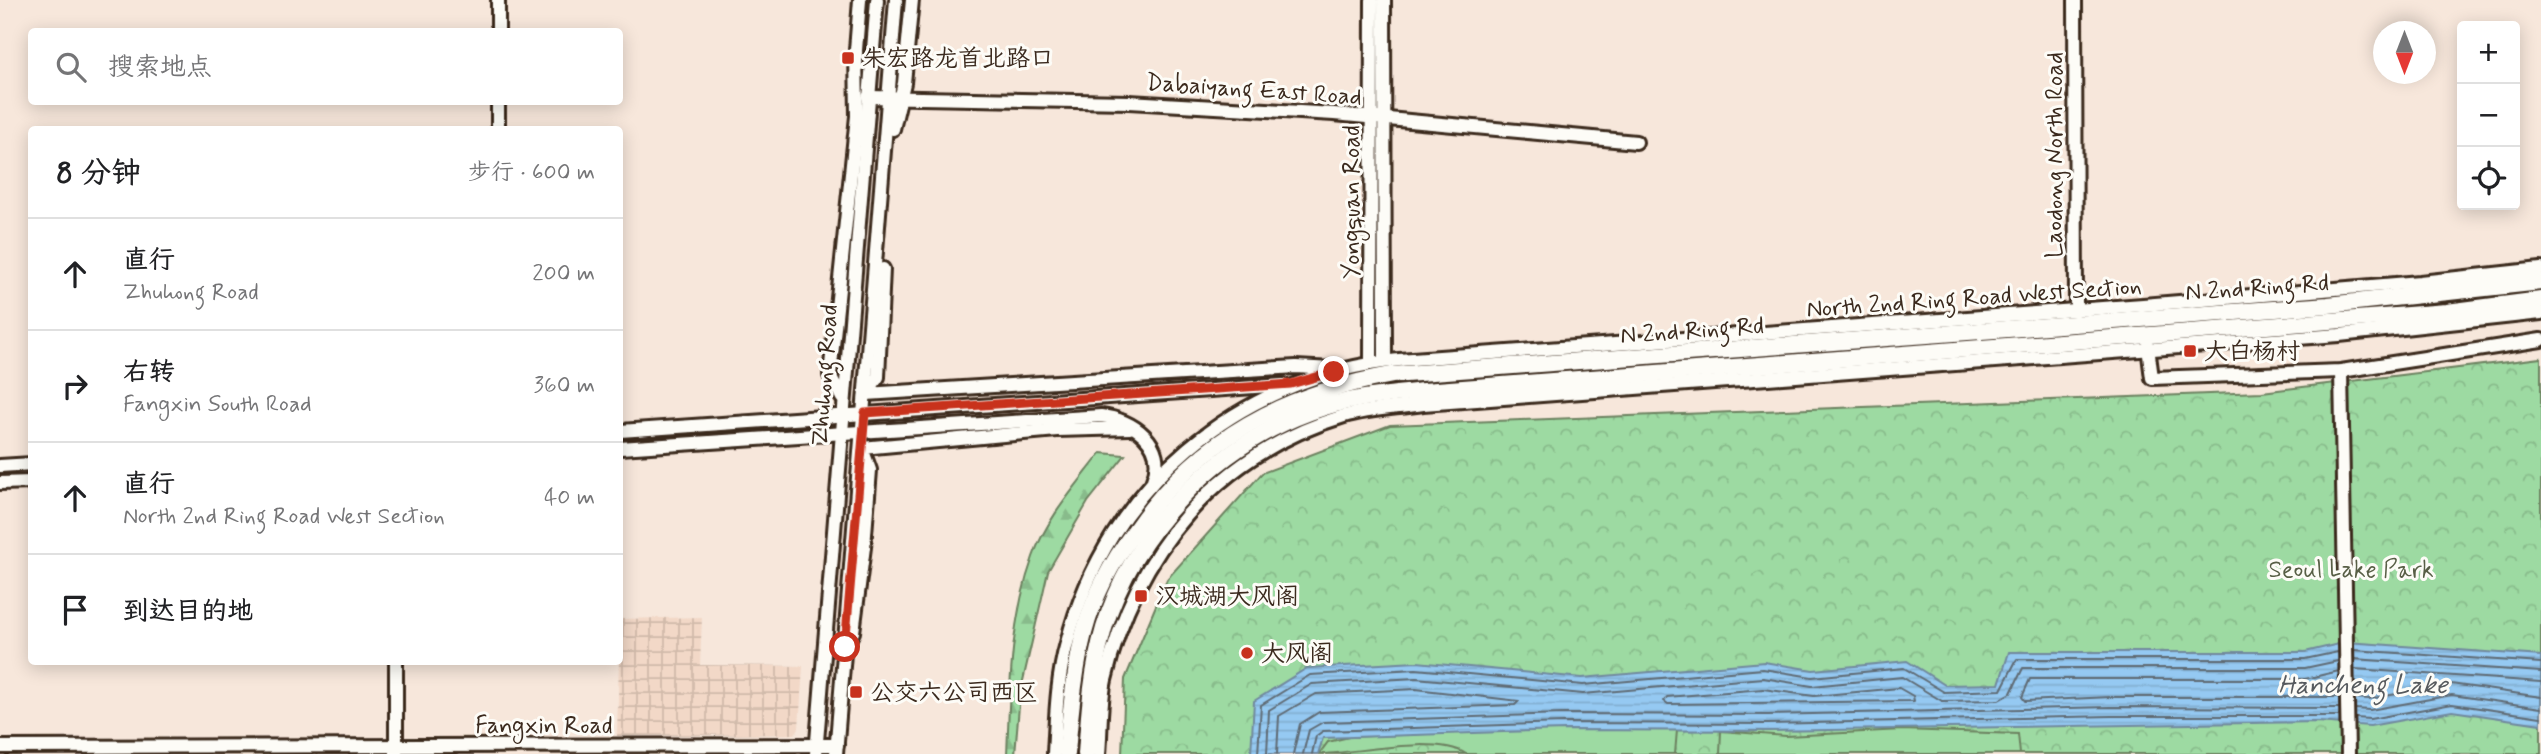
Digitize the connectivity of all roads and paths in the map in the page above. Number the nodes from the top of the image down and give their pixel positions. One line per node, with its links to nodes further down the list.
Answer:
1 (498, 0): 9 (main road)
2 (860, 0): 10 (main road)
3 (877, 0): 11 (main road, Zhuhong Road)
4 (895, 0): 12 (main road, Zhuhong Road)
5 (912, 0): 12 (main road)
6 (1372, 0): 14 (main road, Yongquan Road)
7 (1384, 0): 14 (main road, Yongquan Road)
8 (2075, 0): 21 (main road, Laodong North Road)
9 (498, 28)
10 (856, 88): 16 (main road); 31 (main road)
11 (868, 97): 12 (main road, Dabaiyang East Road); 16 (main road, Zhuhong Road)
12 (894, 98): 14 (main road, Dabaiyang East Road); 30 (main road, Zhuhong Road)
13 (498, 105): 15 (main road)
14 (1378, 118): 17 (main road, Dabaiyang East Road); 25 (main road, Yongquan Road); 26 (main road, Yongquan Road)
15 (498, 126)
16 (866, 128): 31 (main road, Zhuhong Road)
17 (1636, 142)
18 (2541, 269): 21 (main road, North 2nd Ring Road West Section)
19 (2541, 282): 51 (highway, N 2nd Ring Rd)
20 (2541, 300): 52 (highway, N 2nd Ring Rd)
21 (2076, 310): 25 (main road, North 2nd Ring Road West Section)
22 (2541, 313): 24 (main road)
23 (2541, 340): 28 (main road)
24 (2148, 347): 28 (main road); 53 (main road)
25 (1385, 361): 26 (main road, North 2nd Ring Road West Section)
26 (1371, 363): 27 (main road, North 2nd Ring Road West Section)
27 (1347, 369): 29 (main road, North 2nd Ring Road West Section); 30 (main road)
28 (2341, 371): 54 (main road)
29 (1291, 384): 32 (main road); 44 (main road, North 2nd Ring Road West Section)
30 (866, 394): 32 (main road, Zhuhong Road)
31 (842, 399): 33 (main road, Zhuhong Road)
32 (865, 413): 33 (main road); 35 (main road, Zhuhong Road)
33 (841, 415): 34 (main road); 36 (main road, Zhuhong Road)
34 (623, 430)
35 (863, 433): 36 (main road); 37 (main road); 39 (main road, Zhuhong Road)
36 (840, 435): 38 (main road); 47 (main road, Zhuhong Road)
37 (1147, 439): 39 (main road); 44 (main road)
38 (623, 448)
39 (862, 448): 49 (main road, Zhuhong Road)
40 (28, 464): 41 (main road)
41 (0, 466)
42 (28, 482): 43 (main road)
43 (0, 483)
44 (1152, 485): 50 (main road, North 2nd Ring Road West Section)
45 (397, 665): 48 (main road)
46 (0, 747): 48 (main road, Fangxin Road)
47 (816, 749): 48 (main road, Fangxin Road); 49 (main road, Fangxin Road)
48 (396, 750)
49 (836, 750)
50 (1054, 754)
51 (1067, 754)
52 (1086, 754)
53 (1099, 754)
54 (2348, 754)

